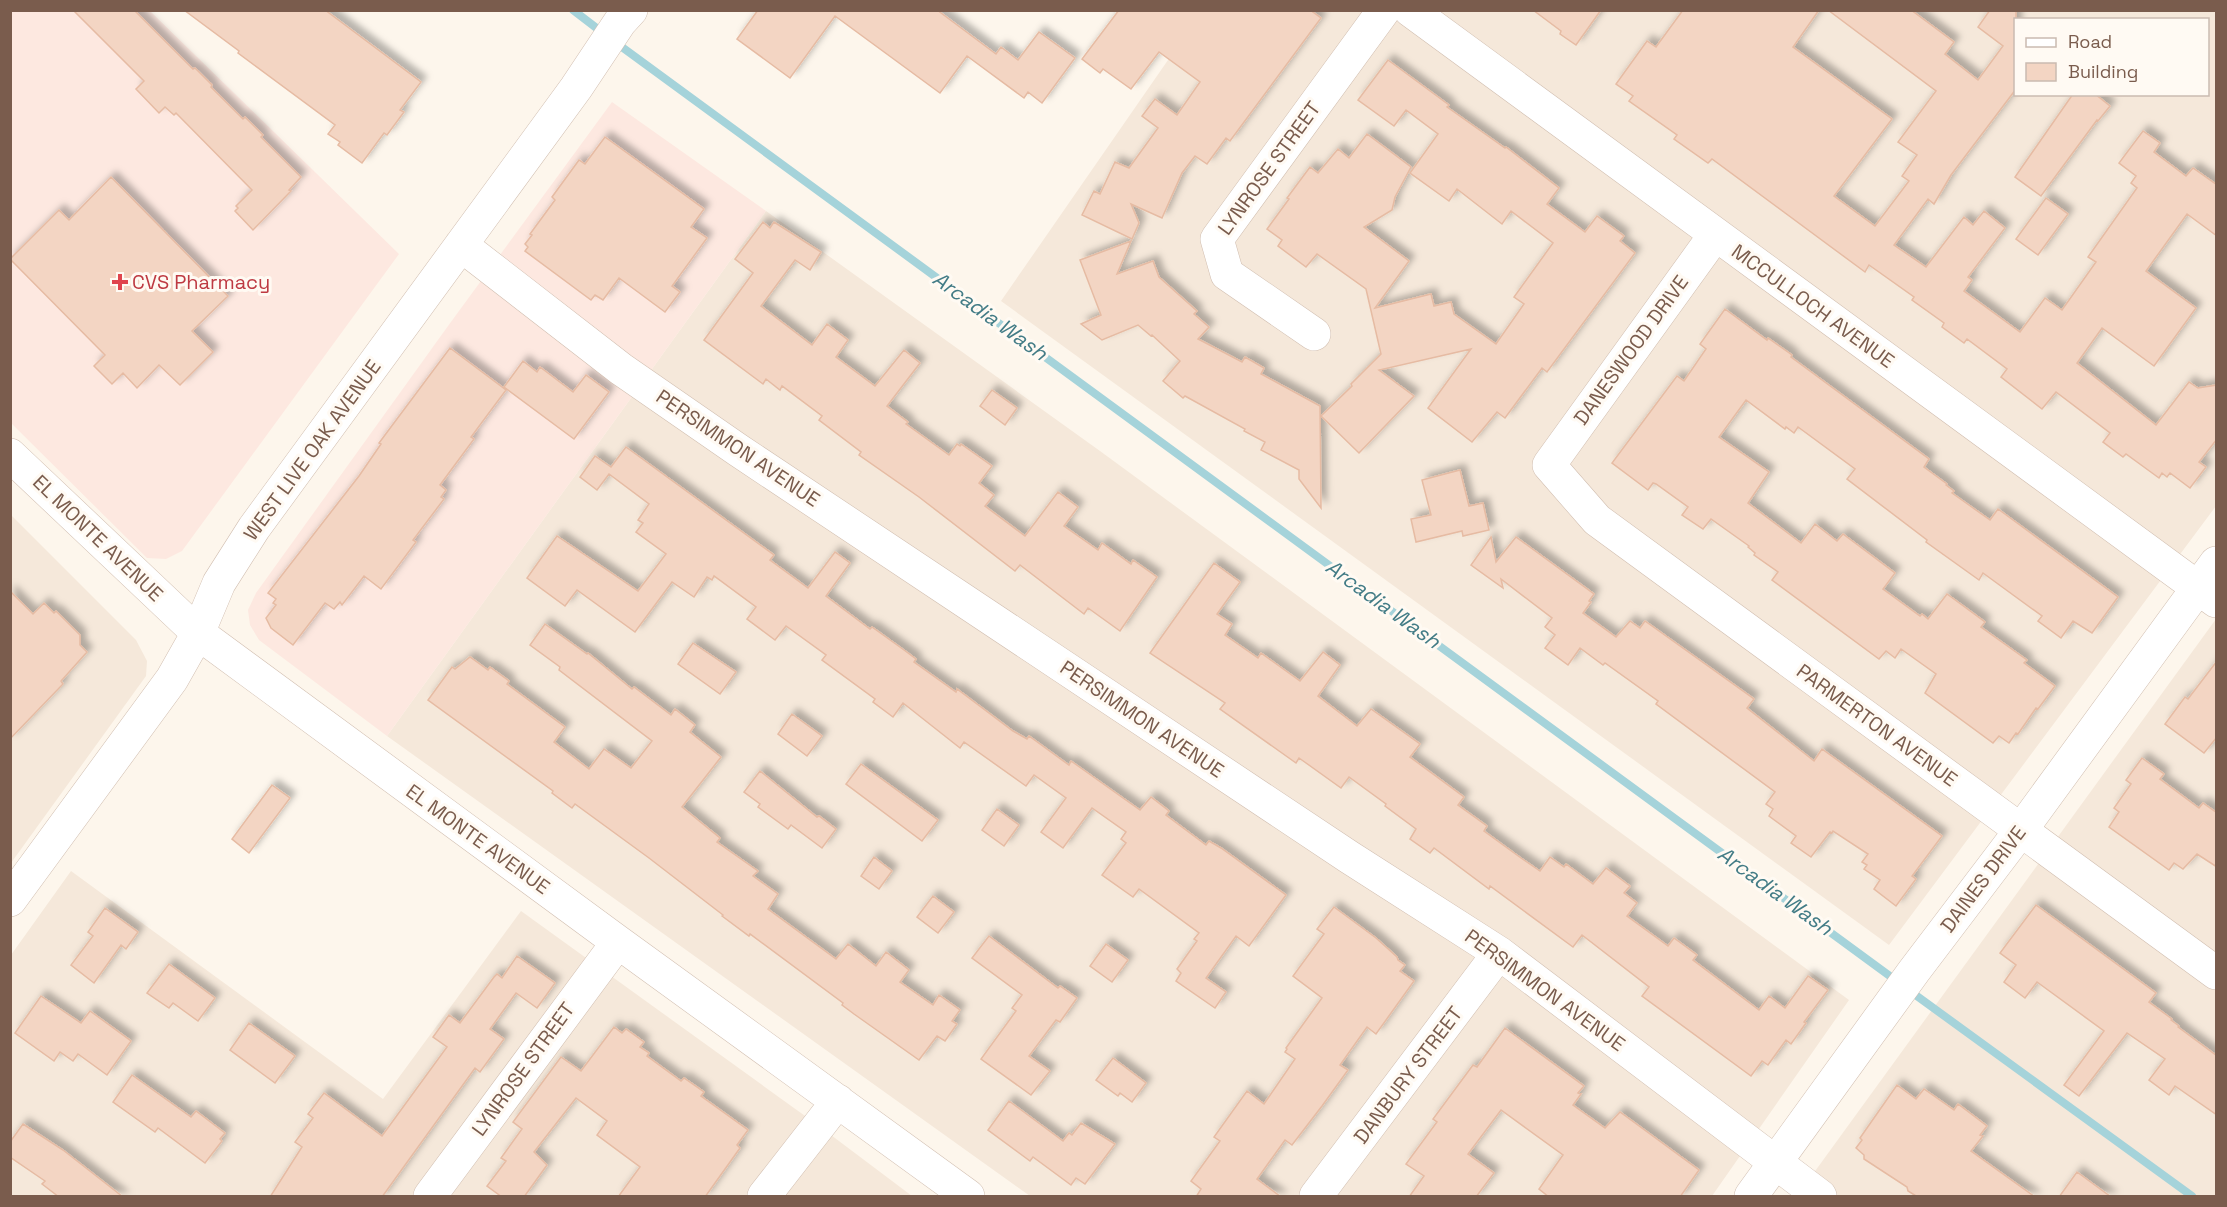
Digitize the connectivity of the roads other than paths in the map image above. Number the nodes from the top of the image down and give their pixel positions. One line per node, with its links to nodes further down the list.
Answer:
1 (1384, 10): 6 (street, LYNROSE STREET)
2 (1410, 10): 4 (street, MCCULLOCH AVENUE)
3 (626, 16): 5 (street, WEST LIVE OAK AVENUE)
4 (1715, 235): 8 (street, DANESWOOD DRIVE); 9 (street, MCCULLOCH AVENUE)
5 (461, 245): 10 (street, WEST LIVE OAK AVENUE); 14 (street, PERSIMMON AVENUE)
6 (1314, 334)
7 (10, 455): 10 (street, EL MONTE AVENUE)
8 (1549, 465): 11 (street, PARMERTON AVENUE)
9 (2210, 584): 11 (street, DAINES DRIVE)
10 (198, 633): 12 (street, WEST LIVE OAK AVENUE); 13 (street, EL MONTE AVENUE)
11 (2020, 830): 15 (street, PARMERTON AVENUE); 17 (street, DAINES DRIVE)
12 (10, 900)
13 (618, 942): 16 (street, EL MONTE AVENUE); 18 (street, LYNROSE STREET)
14 (1499, 953): 17 (street, PERSIMMON AVENUE); 21 (street, DANBURY STREET)
15 (2217, 973)
16 (838, 1101): 19 (street); 20 (street, EL MONTE AVENUE)
17 (1776, 1163): 22 (street, DAINES DRIVE); 23 (street, PERSIMMON AVENUE)
18 (430, 1197)
19 (764, 1197)
20 (968, 1197)
21 (1316, 1197)
22 (1751, 1197)
23 (1820, 1197)

